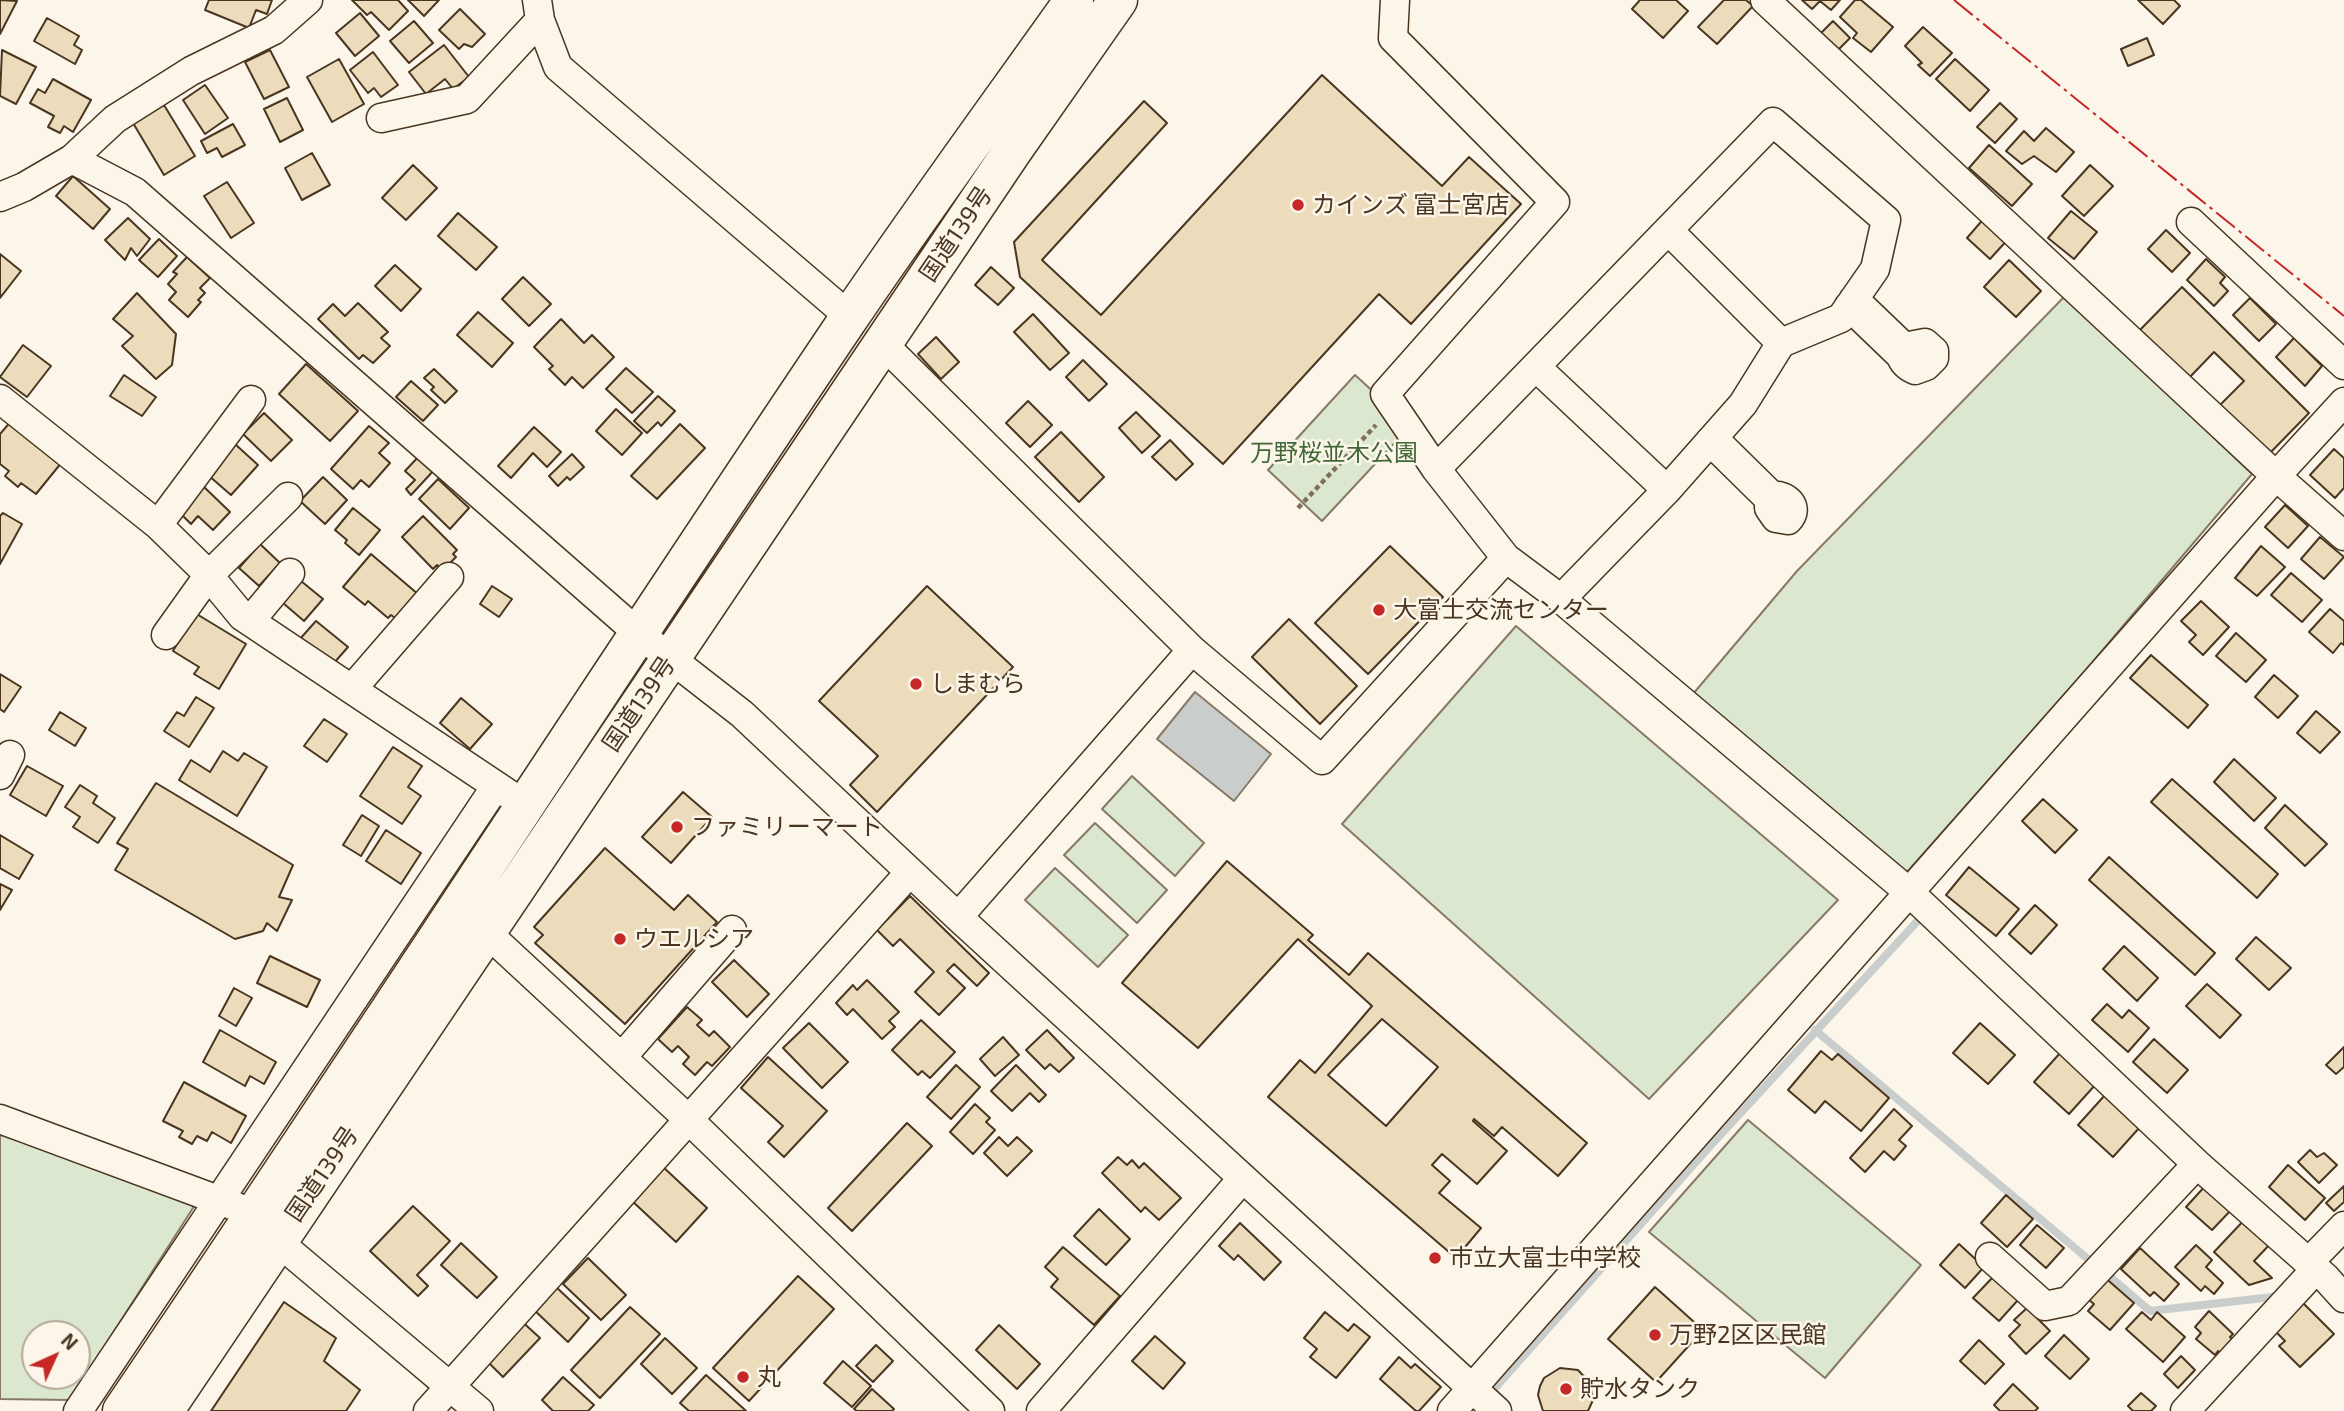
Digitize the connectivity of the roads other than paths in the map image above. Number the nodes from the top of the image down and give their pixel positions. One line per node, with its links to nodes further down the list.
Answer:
1 (308, 0): 8 (street)
2 (1074, 0): 12 (highway, 国道139号)
3 (1118, 0): 14 (highway, 国道139号)
4 (1395, 0): 20 (street)
5 (1765, 0): 21 (street)
6 (539, 10): 7 (street); 12 (street)
7 (381, 118)
8 (72, 159): 9 (street); 32 (street)
9 (0, 197)
10 (2191, 222): 15 (street)
11 (1668, 230): 13 (street); 13 (street); 16 (street)
12 (850, 317): 32 (highway, 国道139号)
13 (1781, 343): 22 (street)
14 (883, 344): 34 (street); 35 (highway, 国道139号)
15 (2344, 365)
16 (1536, 367): 20 (street); 22 (street)
17 (0, 399): 24 (street)
18 (251, 400): 24 (street)
19 (2344, 402): 21 (street)
20 (1436, 469): 26 (street)
21 (2276, 476): 25 (street); 39 (street)
22 (1667, 490): 30 (street)
23 (288, 497): 28 (street)
24 (158, 525): 28 (street)
25 (2344, 536)
26 (1506, 558): 30 (street); 34 (street)
27 (290, 573): 31 (street)
28 (208, 576): 31 (street); 33 (street)
29 (449, 577): 36 (street)
30 (1561, 599): 39 (street)
31 (250, 621): 36 (street)
32 (638, 633): 35 (street); 37 (highway, 国道139号)
33 (166, 635)
34 (1192, 650): 40 (street)
35 (669, 659): 38 (street); 42 (highway, 国道139号)
36 (352, 689): 37 (street)
37 (511, 796): 48 (street); 50 (highway, 国道139号)
38 (910, 872): 40 (street); 45 (street)
39 (1910, 894): 46 (street); 54 (street)
40 (958, 916): 47 (street)
41 (732, 930): 43 (street)
42 (486, 932): 43 (street); 50 (highway, 国道139号)
43 (622, 1057): 45 (street)
44 (0, 1119): 48 (street)
45 (688, 1119): 53 (street); 60 (street)
46 (2197, 1164): 51 (street); 52 (street)
47 (1242, 1178): 54 (street); 61 (street)
48 (220, 1200): 50 (street); 55 (street)
49 (2344, 1226): 52 (street)
50 (266, 1227): 53 (street); 56 (highway, 国道139号); 57 (highway, 国道139号)
51 (1990, 1257)
52 (2327, 1276): 64 (street)
53 (450, 1386): 58 (street); 59 (street)
54 (1472, 1389): 62 (street); 63 (street)
55 (78, 1411)
56 (122, 1411)
57 (164, 1411)
58 (428, 1411)
59 (479, 1411)
60 (990, 1411)
61 (1041, 1411)
62 (1452, 1411)
63 (1497, 1411)
64 (2185, 1411)

